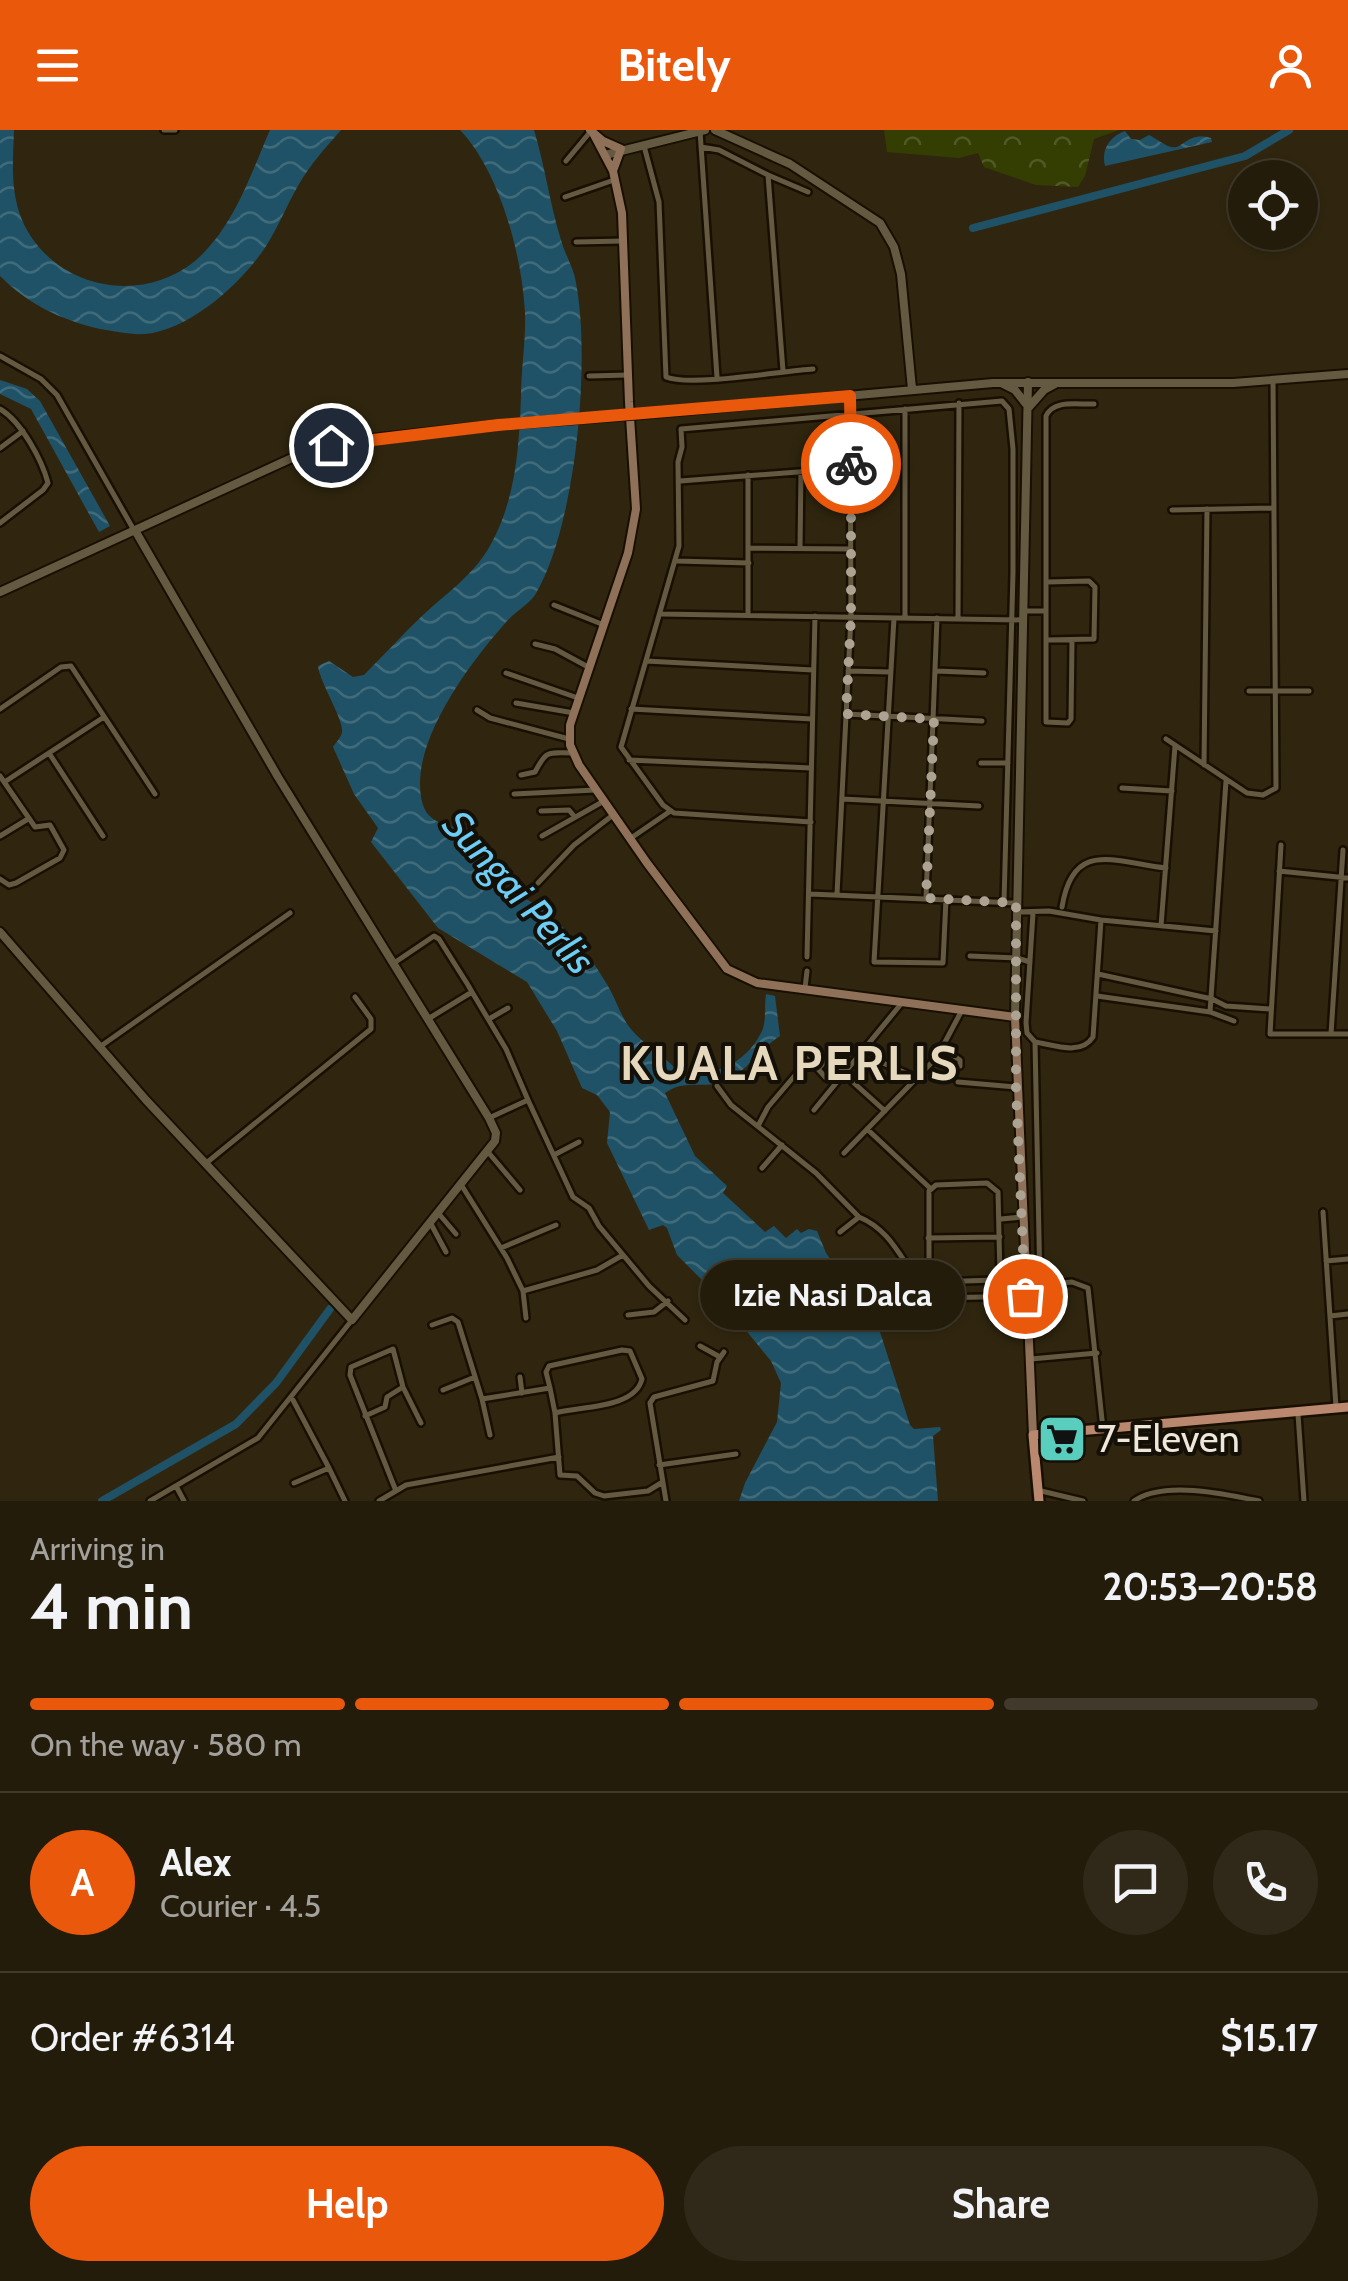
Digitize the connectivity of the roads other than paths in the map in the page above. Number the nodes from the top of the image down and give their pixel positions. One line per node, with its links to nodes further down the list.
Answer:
1 (164, 130): 2 (street)
2 (175, 130)
3 (702, 130): 6 (street); 7 (street)
4 (715, 130): 19 (street)
5 (592, 132): 8 (main road); 9 (main road); 10 (street)
6 (643, 144): 8 (street); 24 (street)
7 (702, 147): 12 (street); 24 (street)
8 (626, 148): 9 (street); 11 (main road)
9 (605, 155): 11 (main road)
10 (566, 161)
11 (614, 175): 14 (street); 15 (main road)
12 (768, 175): 13 (street); 20 (street)
13 (808, 192)
14 (565, 198)
15 (625, 241): 16 (street); 21 (main road)
16 (576, 242)
17 (0, 356): 51 (street)
18 (813, 369): 20 (street)
19 (910, 369): 29 (street); 30 (street); 31 (street)
20 (783, 371): 24 (street)
21 (628, 374): 23 (street); 71 (main road)
22 (1348, 374): 25 (street)
23 (589, 376)
24 (716, 377)
25 (1273, 381): 28 (street); 47 (street)
26 (1000, 382): 27 (street); 29 (street); 35 (street)
27 (1028, 382): 28 (street); 35 (street)
28 (1057, 382): 35 (street)
29 (930, 387): 30 (street)
30 (912, 388): 31 (street)
31 (895, 391): 32 (street)
32 (850, 396): 38 (street); 51 (street, bridge)
33 (958, 404): 37 (street); 41 (street); 69 (street)
34 (1094, 404): 57 (street)
35 (1029, 408): 42 (street)
36 (0, 409): 39 (street)
37 (905, 409): 38 (street); 67 (street)
38 (851, 414): 43 (street); 46 (street)
39 (23, 432): 40 (street); 50 (street)
40 (0, 448)
41 (1012, 449): 42 (street); 70 (street)
42 (1028, 449): 64 (street)
43 (851, 468): 44 (street); 54 (street)
44 (801, 472): 45 (street); 53 (street)
45 (748, 475): 46 (street); 52 (street)
46 (680, 481): 55 (street)
47 (1274, 508): 48 (street); 85 (street)
48 (1207, 509): 49 (street); 108 (street)
49 (1172, 510)
50 (0, 523)
51 (136, 532): 58 (street); 156 (street)
52 (749, 548): 53 (street); 56 (street)
53 (800, 548): 54 (street)
54 (852, 549): 65 (street)
55 (675, 561): 56 (street); 61 (street)
56 (749, 563): 62 (street)
57 (1047, 582): 60 (street); 73 (street)
58 (0, 592)
59 (554, 605): 71 (street)
60 (1046, 612): 64 (street); 72 (street)
61 (662, 614): 62 (street); 75 (street)
62 (748, 615): 63 (street)
63 (814, 616): 65 (street); 77 (street)
64 (1025, 616): 70 (street); 101 (street)
65 (851, 617): 66 (street); 78 (street)
66 (894, 618): 67 (street); 81 (street)
67 (905, 618): 68 (street)
68 (937, 618): 69 (street); 79 (street)
69 (958, 618): 70 (street)
70 (1012, 620): 100 (street)
71 (604, 625): 76 (main road)
72 (1047, 640): 73 (street); 73 (street)
73 (1072, 641)
74 (535, 644): 76 (street)
75 (646, 661): 77 (street); 88 (street)
76 (590, 668): 86 (main road)
77 (813, 670): 95 (street)
78 (848, 671): 81 (street); 92 (street)
79 (935, 671): 82 (street); 96 (street)
80 (506, 672): 86 (street)
81 (890, 672): 94 (street)
82 (984, 673)
83 (1249, 690): 85 (street)
84 (1310, 691): 85 (street)
85 (1276, 692): 112 (street)
86 (580, 699): 91 (main road)
87 (516, 703): 91 (street)
88 (630, 708): 95 (street); 105 (street)
89 (0, 709): 93 (street)
90 (477, 710): 98 (street)
91 (574, 713): 98 (main road)
92 (846, 714): 94 (street); 118 (street)
93 (104, 716): 103 (street); 116 (street)
94 (888, 716): 96 (street); 120 (street)
95 (812, 719): 109 (street)
96 (934, 719): 97 (street); 121 (street)
97 (982, 721)
98 (569, 739): 104 (main road)
99 (1166, 739): 102 (street)
100 (1008, 743): 101 (street); 107 (street)
101 (1021, 743): 147 (street)
102 (1174, 746): 108 (street); 115 (street)
103 (49, 753): 111 (street); 130 (street)
104 (573, 753): 110 (street); 114 (main road)
105 (629, 760): 109 (street); 124 (street)
106 (981, 763): 107 (street)
107 (1008, 763): 145 (street)
108 (1204, 764): 112 (street)
109 (812, 768): 128 (street)
110 (521, 774)
111 (3, 778): 127 (street)
112 (1226, 781): 151 (street)
113 (1122, 788): 115 (street)
114 (596, 790): 117 (street); 119 (main road)
115 (1172, 791): 135 (street)
116 (156, 794)
117 (514, 794)
118 (842, 799): 120 (street); 141 (street)
119 (604, 802): 125 (main road); 126 (street)
120 (884, 802): 121 (street); 142 (street)
121 (931, 805): 122 (street); 143 (street)
122 (979, 806)
123 (541, 811): 126 (street)
124 (670, 811): 128 (street); 132 (street)
125 (614, 815): 132 (main road); 139 (street)
126 (574, 816): 131 (street)
127 (28, 818): 129 (street); 138 (street)
128 (811, 822): 140 (street)
129 (0, 836)
130 (103, 836)
131 (542, 836)
132 (631, 838): 159 (main road)
133 (1281, 845): 136 (street)
134 (1343, 850): 137 (street)
135 (1166, 868): 146 (street); 150 (street)
136 (1280, 871): 137 (street); 166 (street)
137 (1345, 877): 173 (street)
138 (0, 879)
139 (538, 883)
140 (810, 894): 141 (street); 154 (street)
141 (837, 894): 142 (street)
142 (877, 896): 143 (street); 144 (street)
143 (926, 898): 144 (street)
144 (946, 899): 145 (street)
145 (1004, 902): 147 (street)
146 (1062, 907)
147 (1023, 911): 149 (street); 155 (street); 155 (street)
148 (290, 912): 176 (street)
149 (1100, 920): 150 (street); 158 (street)
150 (1161, 926): 151 (street)
151 (1216, 931): 163 (street)
152 (0, 932): 176 (street)
153 (970, 956): 155 (street)
154 (807, 957)
155 (1023, 960): 169 (street); 175 (street)
156 (392, 965): 160 (street); 171 (street)
157 (806, 971): 159 (street)
158 (1098, 974): 161 (street); 163 (street)
159 (805, 990): 164 (main road)
160 (472, 992): 170 (street); 171 (street)
161 (1096, 996): 168 (street); 175 (street)
162 (356, 998): 202 (street)
163 (1212, 999): 166 (street); 168 (street)
164 (901, 1004): 167 (main road); 177 (street)
165 (508, 1008): 170 (street)
166 (1270, 1009): 173 (street)
167 (961, 1012): 169 (main road); 178 (street)
168 (1210, 1012): 172 (street)
169 (1015, 1017): 188 (main road)
170 (489, 1019): 189 (street)
171 (426, 1020): 194 (street)
172 (1234, 1020)
173 (1331, 1034): 174 (street)
174 (1348, 1034)
175 (1035, 1042): 191 (street)
176 (100, 1047): 202 (street)
177 (866, 1047): 183 (street); 185 (street)
178 (942, 1049): 180 (street); 185 (street)
179 (806, 1058): 181 (street)
180 (960, 1066)
181 (818, 1069): 183 (street); 184 (street)
182 (797, 1073): 195 (street)
183 (844, 1074): 192 (street); 193 (street)
184 (826, 1078)
185 (918, 1078): 193 (street)
186 (958, 1082): 188 (street)
187 (717, 1086): 195 (street)
188 (1016, 1088): 190 (main road)
189 (528, 1100): 194 (street); 201 (street)
190 (1016, 1100): 191 (street); 210 (main road)
191 (1036, 1100): 224 (street)
192 (814, 1110)
193 (885, 1111): 196 (street)
194 (489, 1118): 199 (street)
195 (758, 1126): 198 (street)
196 (866, 1129): 200 (street); 205 (street)
197 (579, 1142): 201 (street)
198 (782, 1146): 203 (street); 209 (street)
199 (488, 1152): 204 (street); 206 (street)
200 (844, 1153)
201 (554, 1155): 220 (street)
202 (204, 1164): 233 (street)
203 (762, 1168)
204 (462, 1186): 208 (street); 218 (street)
205 (931, 1189): 211 (street); 217 (street)
206 (520, 1190)
207 (1323, 1212): 222 (street)
208 (439, 1214): 212 (street); 215 (street)
209 (859, 1217): 214 (street); 227 (street)
210 (1022, 1218): 211 (street); 225 (main road)
211 (1000, 1219): 216 (street)
212 (431, 1224): 219 (street); 233 (street)
213 (556, 1226): 218 (street)
214 (840, 1232)
215 (456, 1234)
216 (1000, 1237): 217 (street); 223 (street)
217 (927, 1238): 223 (street)
218 (501, 1248): 226 (street)
219 (446, 1252)
220 (622, 1254): 226 (street); 228 (street)
221 (1348, 1259): 222 (street)
222 (1326, 1261): 231 (street)
223 (962, 1282): 227 (street)
224 (1040, 1286): 225 (street); 237 (street)
225 (1025, 1291): 227 (street); 238 (main road)
226 (523, 1292): 232 (street)
227 (964, 1299)
228 (668, 1301): 230 (street); 234 (street)
229 (1348, 1314): 231 (street)
230 (628, 1315)
231 (1330, 1316): 248 (street)
232 (526, 1318)
233 (352, 1320): 246 (street)
234 (685, 1320)
235 (432, 1325): 239 (street)
236 (700, 1346): 258 (street)
237 (1097, 1353): 238 (street); 253 (street)
238 (1028, 1359): 255 (main road)
239 (475, 1377): 243 (street); 245 (street)
240 (520, 1378): 244 (street)
241 (403, 1387): 251 (street); 251 (street); 252 (street)
242 (550, 1388): 244 (street); 250 (street); 250 (street)
243 (442, 1390)
244 (522, 1393): 245 (street)
245 (482, 1398): 254 (street)
246 (292, 1399): 259 (street); 262 (street)
247 (1348, 1406): 248 (main road)
248 (1336, 1407): 249 (main road)
249 (1298, 1410): 253 (main road); 273 (street)
250 (555, 1413): 257 (street)
251 (365, 1416): 263 (street)
252 (421, 1424)
253 (1103, 1429): 255 (main road)
254 (490, 1435)
255 (1033, 1435): 264 (main road)
256 (736, 1454): 258 (street)
257 (559, 1457): 260 (street); 263 (street)
258 (658, 1465): 260 (street)
259 (329, 1468): 261 (street); 267 (street)
260 (662, 1483): 269 (street)
261 (294, 1484)
262 (176, 1486): 265 (street); 266 (street)
263 (396, 1491): 268 (street)
264 (1038, 1496): 270 (street)
265 (150, 1501)
266 (184, 1501)
267 (345, 1501)
268 (380, 1501)
269 (666, 1501)
270 (1083, 1501)
271 (1134, 1501): 272 (street)
272 (1259, 1501)
273 (1304, 1501)

